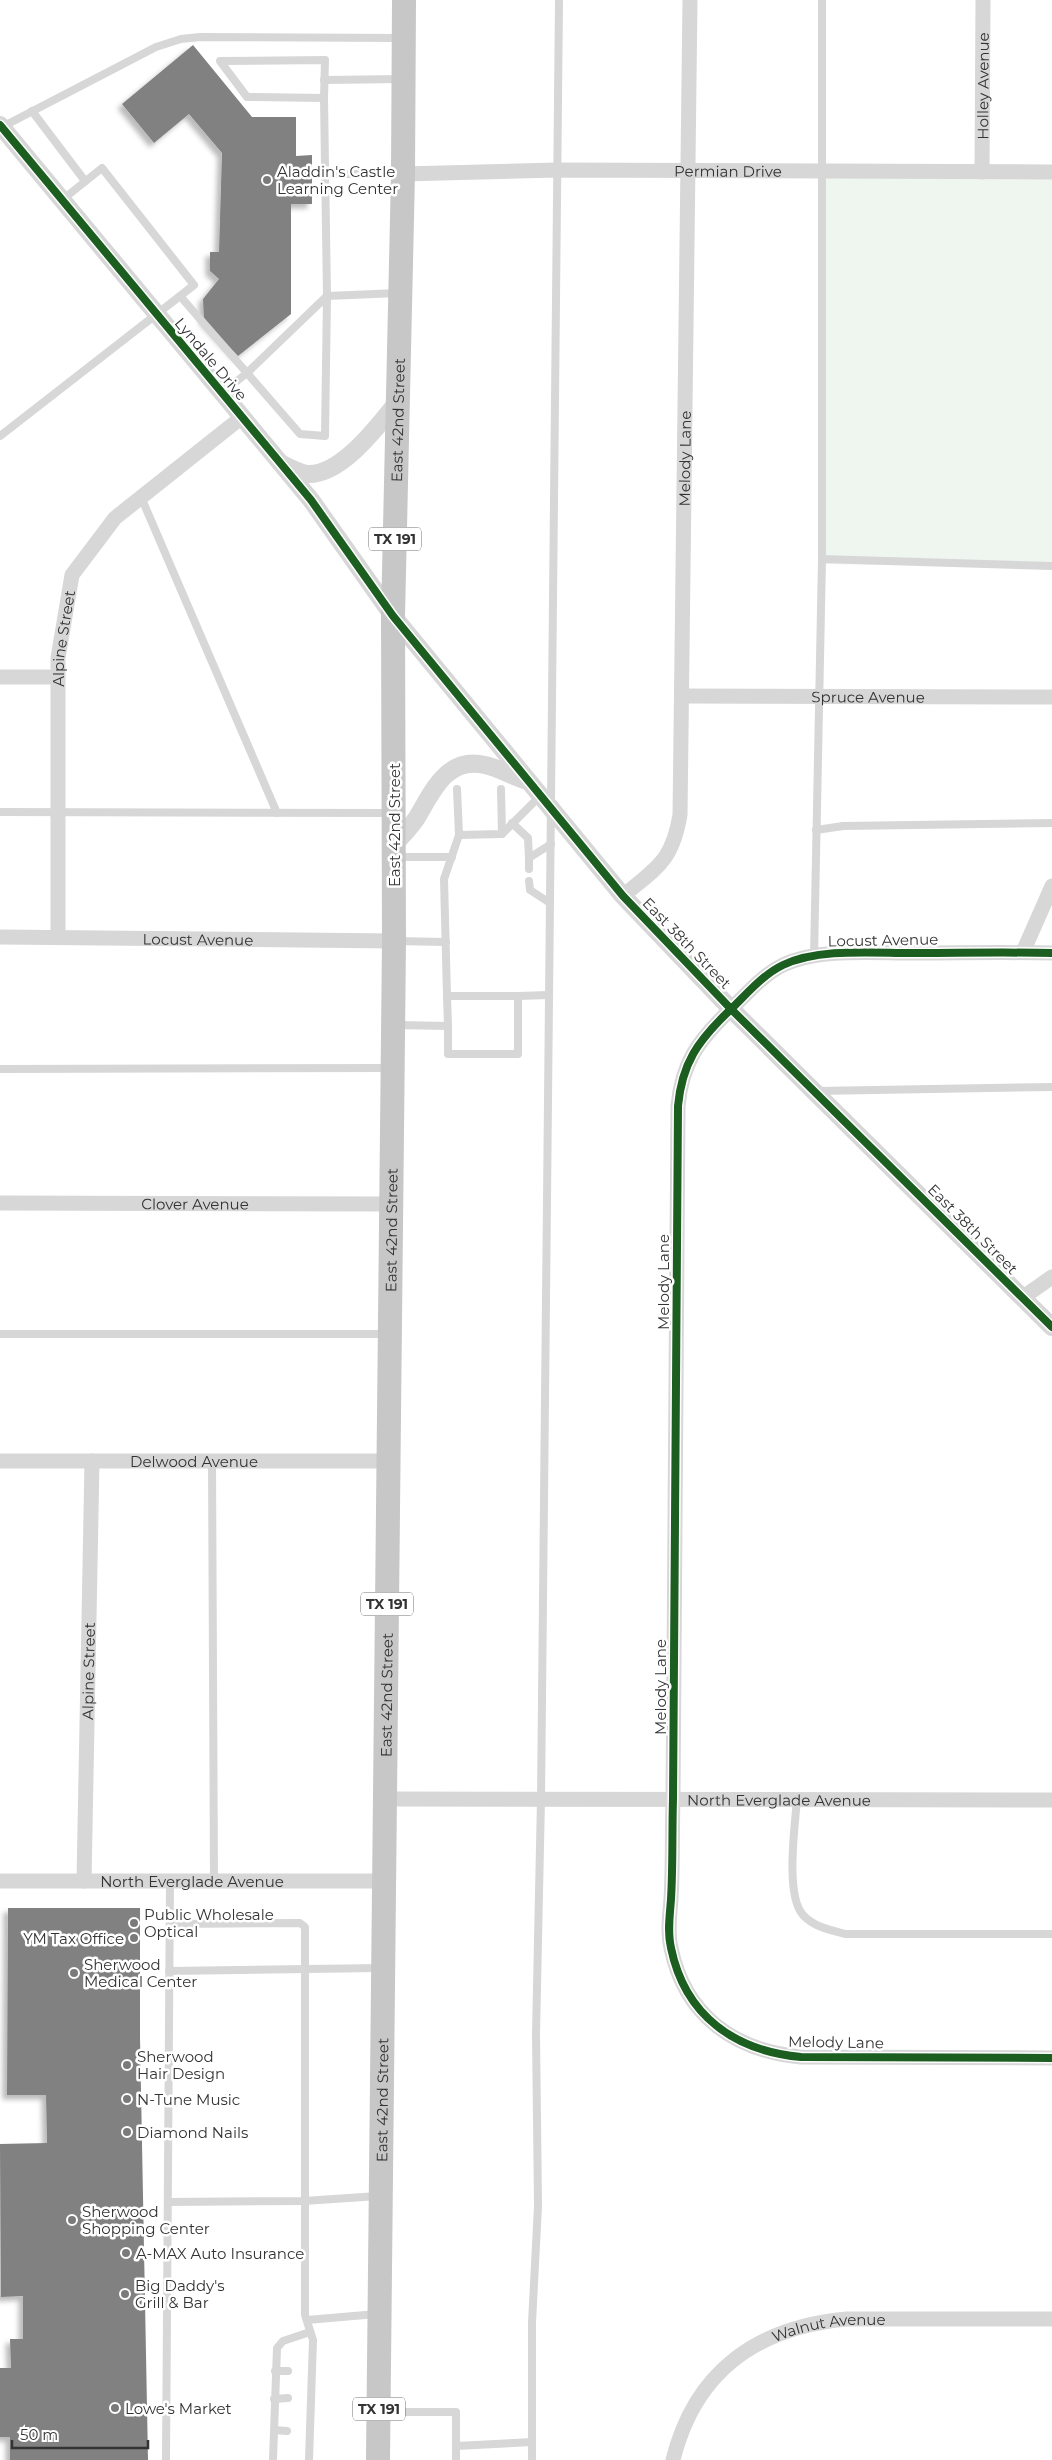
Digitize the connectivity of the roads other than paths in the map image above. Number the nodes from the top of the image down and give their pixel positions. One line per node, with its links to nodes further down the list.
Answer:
1 (404, 0): 6 (highway, East 42nd Street / TX 191)
2 (559, 0): 12 (lane)
3 (690, 0): 13 (street, Melody Lane)
4 (822, 0): 14 (lane)
5 (983, 0): 15 (street, Holley Avenue)
6 (404, 38): 7 (highway, East 42nd Street / TX 191); 10 (lane)
7 (404, 79): 8 (lane); 18 (highway, East 42nd Street / TX 191)
8 (324, 80): 9 (lane); 9 (lane)
9 (324, 98): 17 (lane)
10 (32, 111): 11 (lane); 19 (lane)
11 (1, 126): 20 (street, Lyndale Drive)
12 (557, 170): 13 (street, Permian Drive); 18 (street, Permian Drive); 43 (lane)
13 (688, 171): 14 (street, Permian Drive); 37 (street, Melody Lane)
14 (821, 171): 15 (street, Permian Drive); 32 (lane)
15 (982, 172): 16 (street, Permian Drive)
16 (1052, 172)
17 (326, 174): 18 (lane); 23 (lane)
18 (403, 174): 21 (highway, East 42nd Street / TX 191)
19 (85, 181): 20 (lane); 22 (lane)
20 (62, 200): 24 (street, Lyndale Drive)
21 (400, 293): 23 (lane); 27 (highway, East 42nd Street / TX 191)
22 (180, 296): 24 (lane); 25 (lane)
23 (328, 296): 25 (lane); 25 (lane)
24 (158, 316): 26 (street, Lyndale Drive); 29 (lane)
25 (247, 373): 26 (lane)
26 (222, 394): 28 (street, Lyndale Drive)
27 (398, 401): 30 (street); 34 (highway, East 42nd Street / TX 191)
28 (242, 417): 30 (street, Lyndale Drive); 31 (street, Alpine Street)
29 (0, 436)
30 (279, 463): 34 (street, Lyndale Drive)
31 (141, 497): 35 (street, Alpine Street); 46 (lane)
32 (822, 559): 33 (lane); 38 (lane)
33 (1052, 566)
34 (393, 616): 40 (street, East 38th Street); 47 (highway, East 42nd Street / TX 191)
35 (58, 677): 36 (street); 45 (street, Alpine Street)
36 (0, 678)
37 (683, 696): 38 (street, Spruce Avenue); 60 (street, Melody Lane)
38 (818, 697): 39 (street, Spruce Avenue); 50 (lane)
39 (1052, 697)
40 (529, 782): 43 (street, East 38th Street); 54 (street)
41 (457, 789): 52 (lane)
42 (501, 789): 51 (lane)
43 (546, 802): 49 (lane); 53 (lane); 60 (street, East 38th Street)
44 (0, 812): 45 (lane)
45 (58, 812): 46 (lane); 63 (street, Alpine Street)
46 (276, 813): 47 (lane)
47 (394, 813): 54 (highway, East 42nd Street / TX 191)
48 (1052, 823): 50 (lane)
49 (512, 824): 51 (lane); 56 (lane)
50 (816, 830): 68 (lane)
51 (502, 834): 52 (lane)
52 (459, 835): 55 (lane)
53 (551, 844): 56 (lane); 61 (lane)
54 (393, 852): 55 (lane); 64 (highway, East 42nd Street / TX 191)
55 (452, 857): 65 (lane)
56 (529, 858): 57 (lane)
57 (529, 869)
58 (529, 881): 61 (lane)
59 (1052, 886): 66 (street)
60 (623, 896): 72 (street, East 38th Street)
61 (550, 903): 69 (lane)
62 (0, 937): 63 (street, Locust Avenue)
63 (58, 937): 64 (street, Locust Avenue)
64 (394, 942): 65 (lane); 73 (highway, East 42nd Street / TX 191)
65 (446, 942): 70 (lane)
66 (1023, 952): 67 (street, Locust Avenue); 68 (street, Locust Avenue)
67 (1052, 953)
68 (814, 957): 72 (street, Locust Avenue)
69 (549, 995): 71 (lane); 91 (lane)
70 (447, 996): 71 (lane); 74 (lane)
71 (518, 996): 74 (lane)
72 (731, 1009): 78 (street, East 38th Street); 92 (street, Melody Lane)
73 (393, 1024): 74 (lane); 75 (highway, East 42nd Street / TX 191)
74 (448, 1026)
75 (392, 1068): 76 (lane); 80 (highway, East 42nd Street / TX 191)
76 (0, 1069)
77 (1052, 1087): 78 (lane)
78 (814, 1091): 82 (street, East 38th Street)
79 (0, 1203): 80 (street, Clover Avenue)
80 (391, 1204): 85 (highway, East 42nd Street / TX 191)
81 (1052, 1277): 82 (street)
82 (1022, 1298): 83 (street, East 38th Street)
83 (1052, 1327)
84 (0, 1334): 85 (lane)
85 (390, 1334): 89 (highway, East 42nd Street / TX 191)
86 (0, 1461): 87 (street, Delwood Avenue)
87 (92, 1461): 88 (street, Delwood Avenue); 96 (street, Alpine Street)
88 (212, 1461): 89 (street, Delwood Avenue); 98 (lane)
89 (388, 1461): 90 (highway, East 42nd Street / TX 191)
90 (385, 1798): 91 (street, North Everglade Avenue); 99 (highway, East 42nd Street / TX 191)
91 (541, 1799): 92 (street, North Everglade Avenue); 124 (lane)
92 (673, 1799): 93 (street, North Everglade Avenue); 105 (street, Melody Lane)
93 (797, 1799): 94 (street, North Everglade Avenue); 101 (lane)
94 (1052, 1800)
95 (0, 1881): 96 (street, North Everglade Avenue)
96 (84, 1881): 97 (street, North Everglade Avenue)
97 (170, 1881): 98 (street, North Everglade Avenue); 100 (lane)
98 (214, 1881): 99 (street, North Everglade Avenue)
99 (384, 1881): 102 (highway, East 42nd Street / TX 191)
100 (170, 1924): 103 (lane); 104 (lane)
101 (1052, 1934)
102 (383, 1968): 103 (lane); 106 (highway, East 42nd Street / TX 191)
103 (306, 1969): 104 (lane); 107 (lane)
104 (169, 1971): 108 (lane)
105 (1052, 2058)
106 (381, 2196): 107 (lane); 109 (highway, East 42nd Street / TX 191)
107 (304, 2201): 108 (lane); 111 (lane)
108 (168, 2202): 126 (lane)
109 (380, 2314): 111 (lane); 121 (highway, East 42nd Street / TX 191)
110 (1052, 2319): 132 (street, Walnut Avenue)
111 (307, 2320): 112 (lane)
112 (310, 2332): 114 (lane); 115 (lane)
113 (303, 2370): 114 (lane)
114 (312, 2370): 120 (lane)
115 (275, 2371): 116 (lane); 118 (lane)
116 (288, 2371)
117 (288, 2398): 118 (lane)
118 (274, 2399): 122 (lane)
119 (302, 2399): 120 (lane)
120 (311, 2399): 128 (lane)
121 (379, 2412): 125 (lane); 129 (highway, East 42nd Street / TX 191)
122 (274, 2430): 123 (lane); 127 (lane)
123 (287, 2431)
124 (532, 2442): 125 (lane); 131 (lane)
125 (456, 2446): 130 (lane)
126 (166, 2460)
127 (273, 2460)
128 (309, 2460)
129 (378, 2460)
130 (456, 2460)
131 (532, 2460)
132 (673, 2460)

